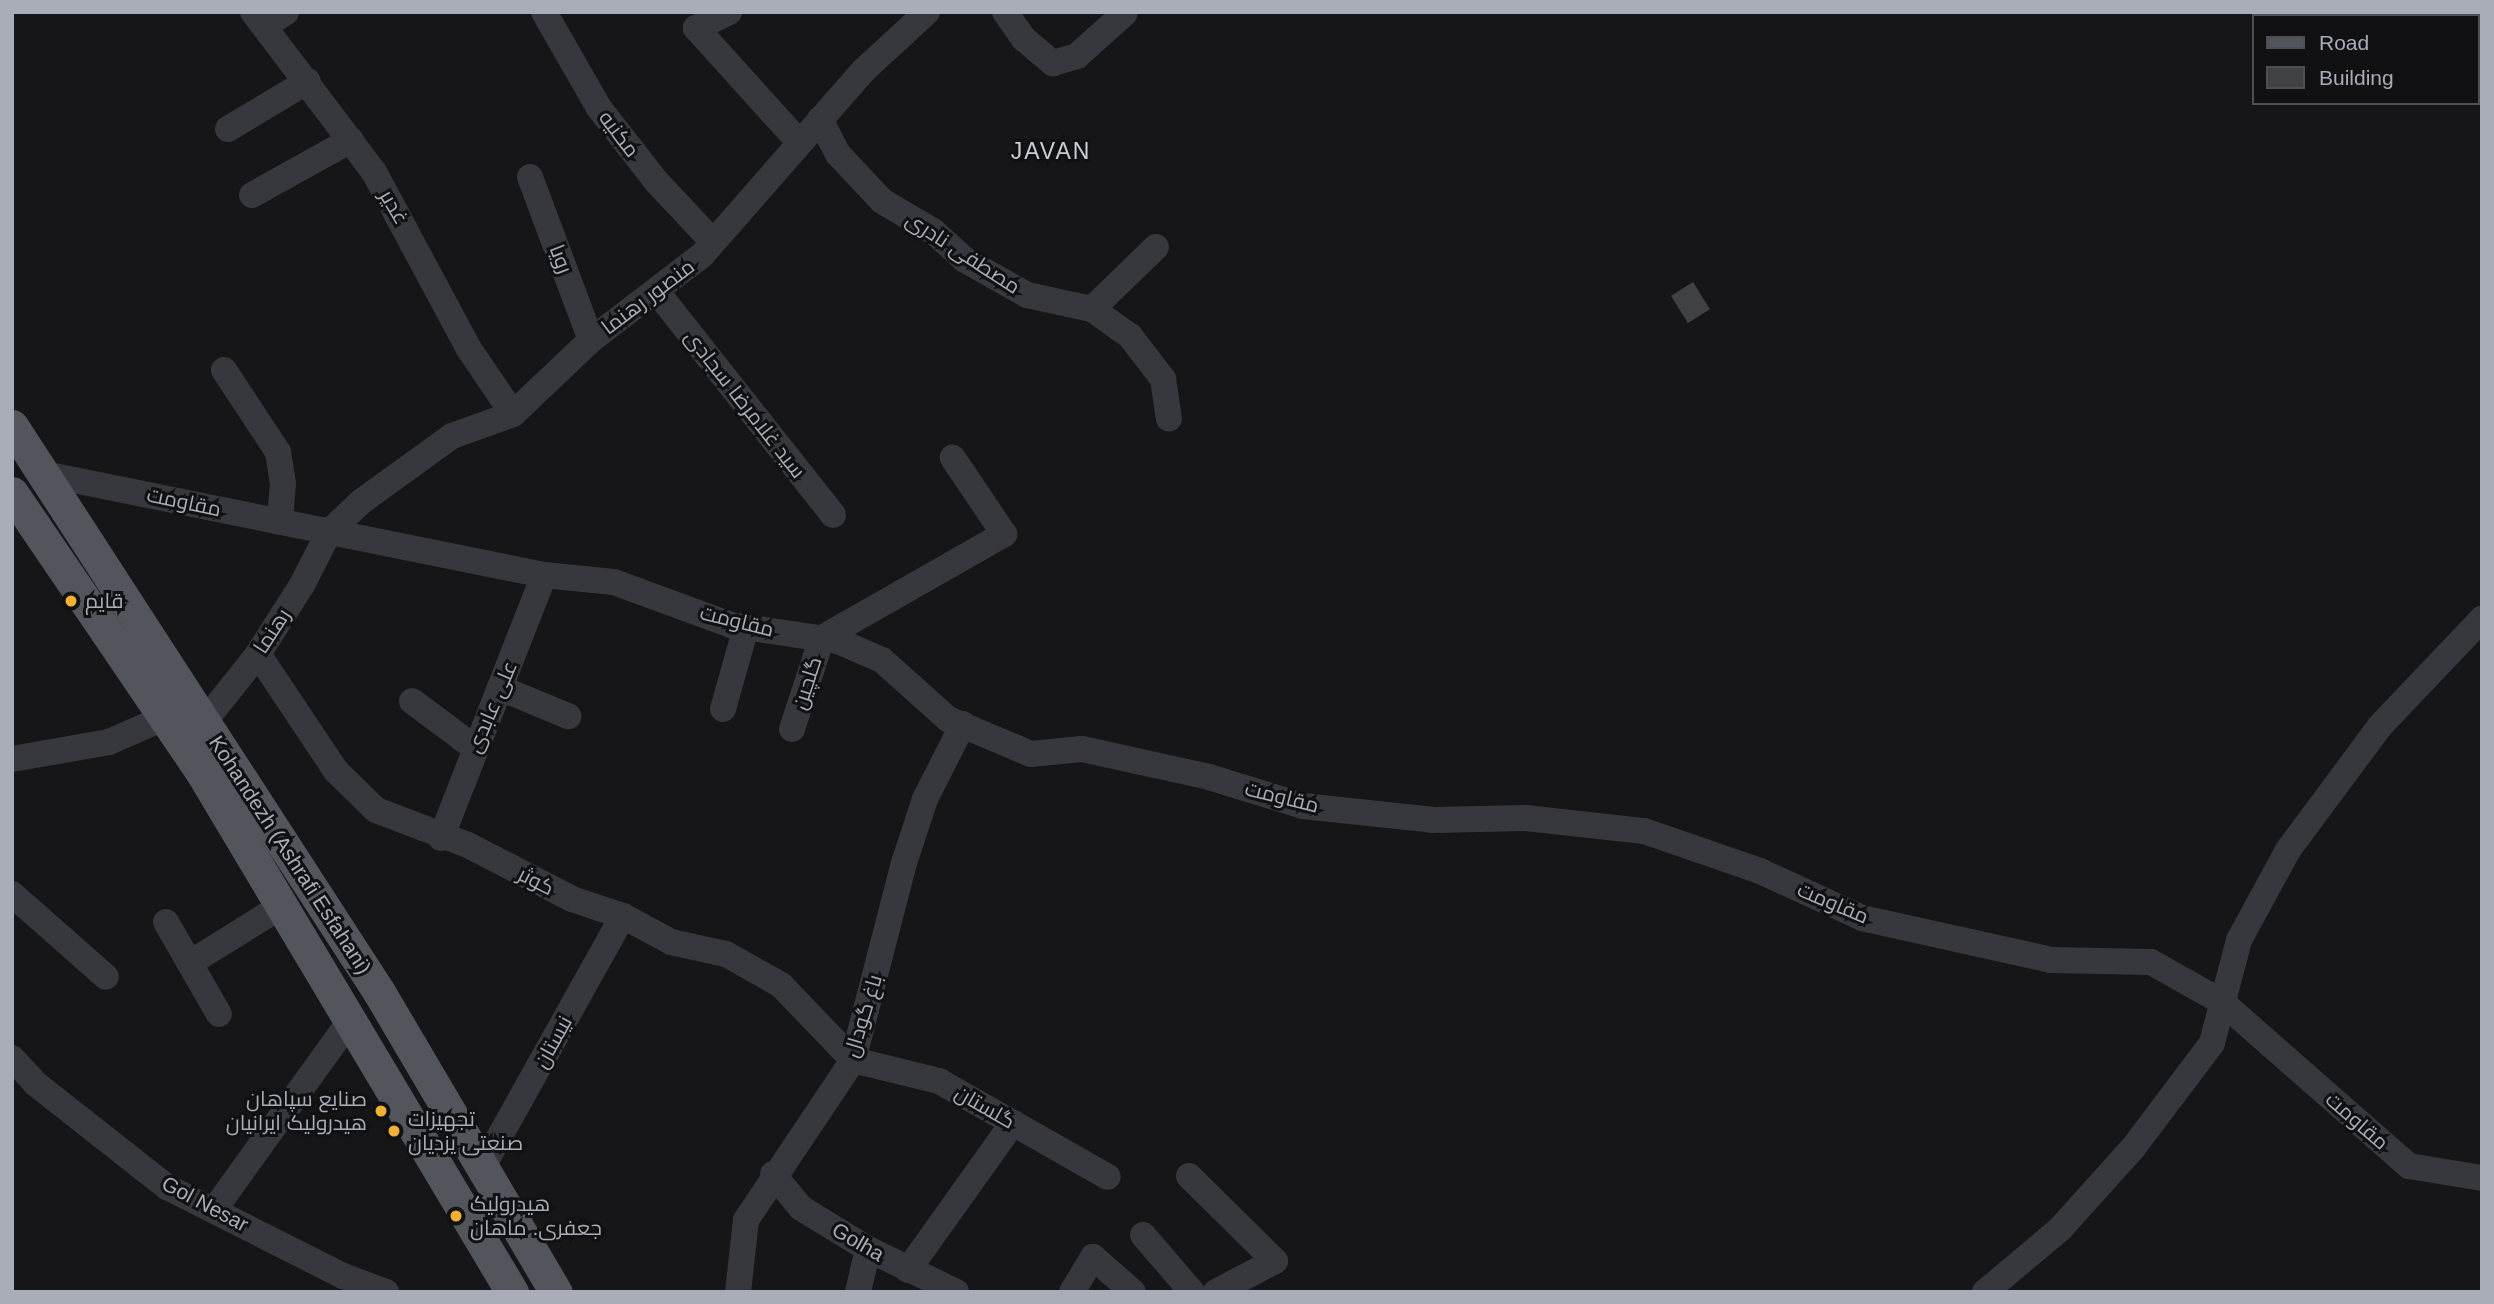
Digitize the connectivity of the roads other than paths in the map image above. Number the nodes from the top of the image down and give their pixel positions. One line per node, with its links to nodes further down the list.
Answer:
1 (544, 12): 14 (street, مکنیه)
2 (729, 12): 11 (street)
3 (927, 12): 8 (street, منصور رهنما)
4 (1005, 12): 5 (street)
5 (1125, 13)
6 (268, 17): 7 (street, غدیر)
7 (308, 81): 9 (street); 10 (street, غدیر)
8 (820, 119): 11 (street, منصور رهنما); 17 (street, مصطفی نادری)
9 (228, 129)
10 (351, 140): 13 (street); 20 (street, غدیر)
11 (799, 142): 14 (street, منصور رهنما)
12 (530, 177): 18 (street, رویا)
13 (251, 195)
14 (713, 242): 16 (street, منصور رهنما)
15 (1156, 247): 17 (street)
16 (657, 292): 18 (street, منصور رهنما); 26 (street, سید غلامرضا سجادی)
17 (1092, 309): 21 (street, مصطفی نادری)
18 (591, 340): 20 (street, منصور رهنما)
19 (224, 370): 27 (street)
20 (513, 414): 28 (street, منصور رهنما)
21 (1169, 419)
22 (12, 426): 24 (main road, Kohandezh (Ashrafi Esfahani))
23 (953, 458): 32 (street)
24 (44, 474): 27 (street, مقاومت); 39 (main road, Kohandezh (Ashrafi Esfahani))
25 (16, 509): 38 (main road, Kohandezh (Ashrafi Esfahani))
26 (833, 516)
27 (280, 522): 28 (street, مقاومت)
28 (329, 532): 29 (street, مقاومت); 33 (street, رهنما)
29 (544, 575): 31 (street, مقاومت); 34 (street, علی عابدی)
30 (2482, 618): 54 (street)
31 (746, 627): 32 (street, مقاومت); 36 (street)
32 (822, 638): 40 (street, مقاومت); 41 (street, گلچین)
33 (258, 654): 39 (street, رهنما); 45 (street, کوثر)
34 (500, 688): 37 (street); 42 (street, علی عابدی)
35 (412, 701): 42 (street)
36 (723, 709)
37 (568, 716)
38 (166, 717): 43 (street); 44 (main road, Kohandezh (Ashrafi Esfahani))
39 (204, 722): 46 (main road, Kohandezh (Ashrafi Esfahani))
40 (963, 724): 54 (street, مقاومت); 58 (street, باغ گودال)
41 (792, 729)
42 (475, 748): 45 (street, علی عابدی)
43 (12, 759)
44 (201, 771): 46 (main road); 48 (main road, Kohandezh (Ashrafi Esfahani))
45 (441, 838): 49 (street, کوثر)
46 (308, 882): 59 (main road, Kohandezh (Ashrafi Esfahani))
47 (12, 894): 53 (street)
48 (283, 905): 51 (street); 52 (main road, Kohandezh (Ashrafi Esfahani))
49 (623, 915): 58 (street, کوثر); 61 (street, نیستان)
50 (166, 922): 51 (street)
51 (190, 963): 55 (street)
52 (323, 971): 56 (main road, Kohandezh (Ashrafi Esfahani)); 59 (main road)
53 (106, 977)
54 (2222, 1002): 65 (street, مقاومت); 80 (street)
55 (219, 1014)
56 (352, 1018): 66 (street); 71 (main road, Kohandezh (Ashrafi Esfahani))
57 (12, 1058): 66 (street, Gol Nesar)
58 (853, 1059): 60 (street, گلستان); 62 (street, باغ گودال)
59 (448, 1110): 61 (main road, Kohandezh (Ashrafi Esfahani))
60 (1013, 1123): 64 (street, گلستان); 69 (street)
61 (482, 1168): 72 (main road, Kohandezh (Ashrafi Esfahani))
62 (773, 1174): 68 (street, Golha); 73 (street, باغ گودال)
63 (1189, 1176): 79 (street)
64 (1108, 1177)
65 (2482, 1178)
66 (214, 1210): 70 (street, Gol Nesar)
67 (1143, 1235): 78 (street)
68 (868, 1249): 69 (street, Golha); 74 (street)
69 (908, 1270): 75 (street, Golha)
70 (386, 1292)
71 (512, 1292)
72 (556, 1292)
73 (738, 1292)
74 (858, 1292)
75 (956, 1292)
76 (1072, 1292): 77 (street)
77 (1133, 1292)
78 (1192, 1292)
79 (1216, 1292)
80 (1985, 1292)

